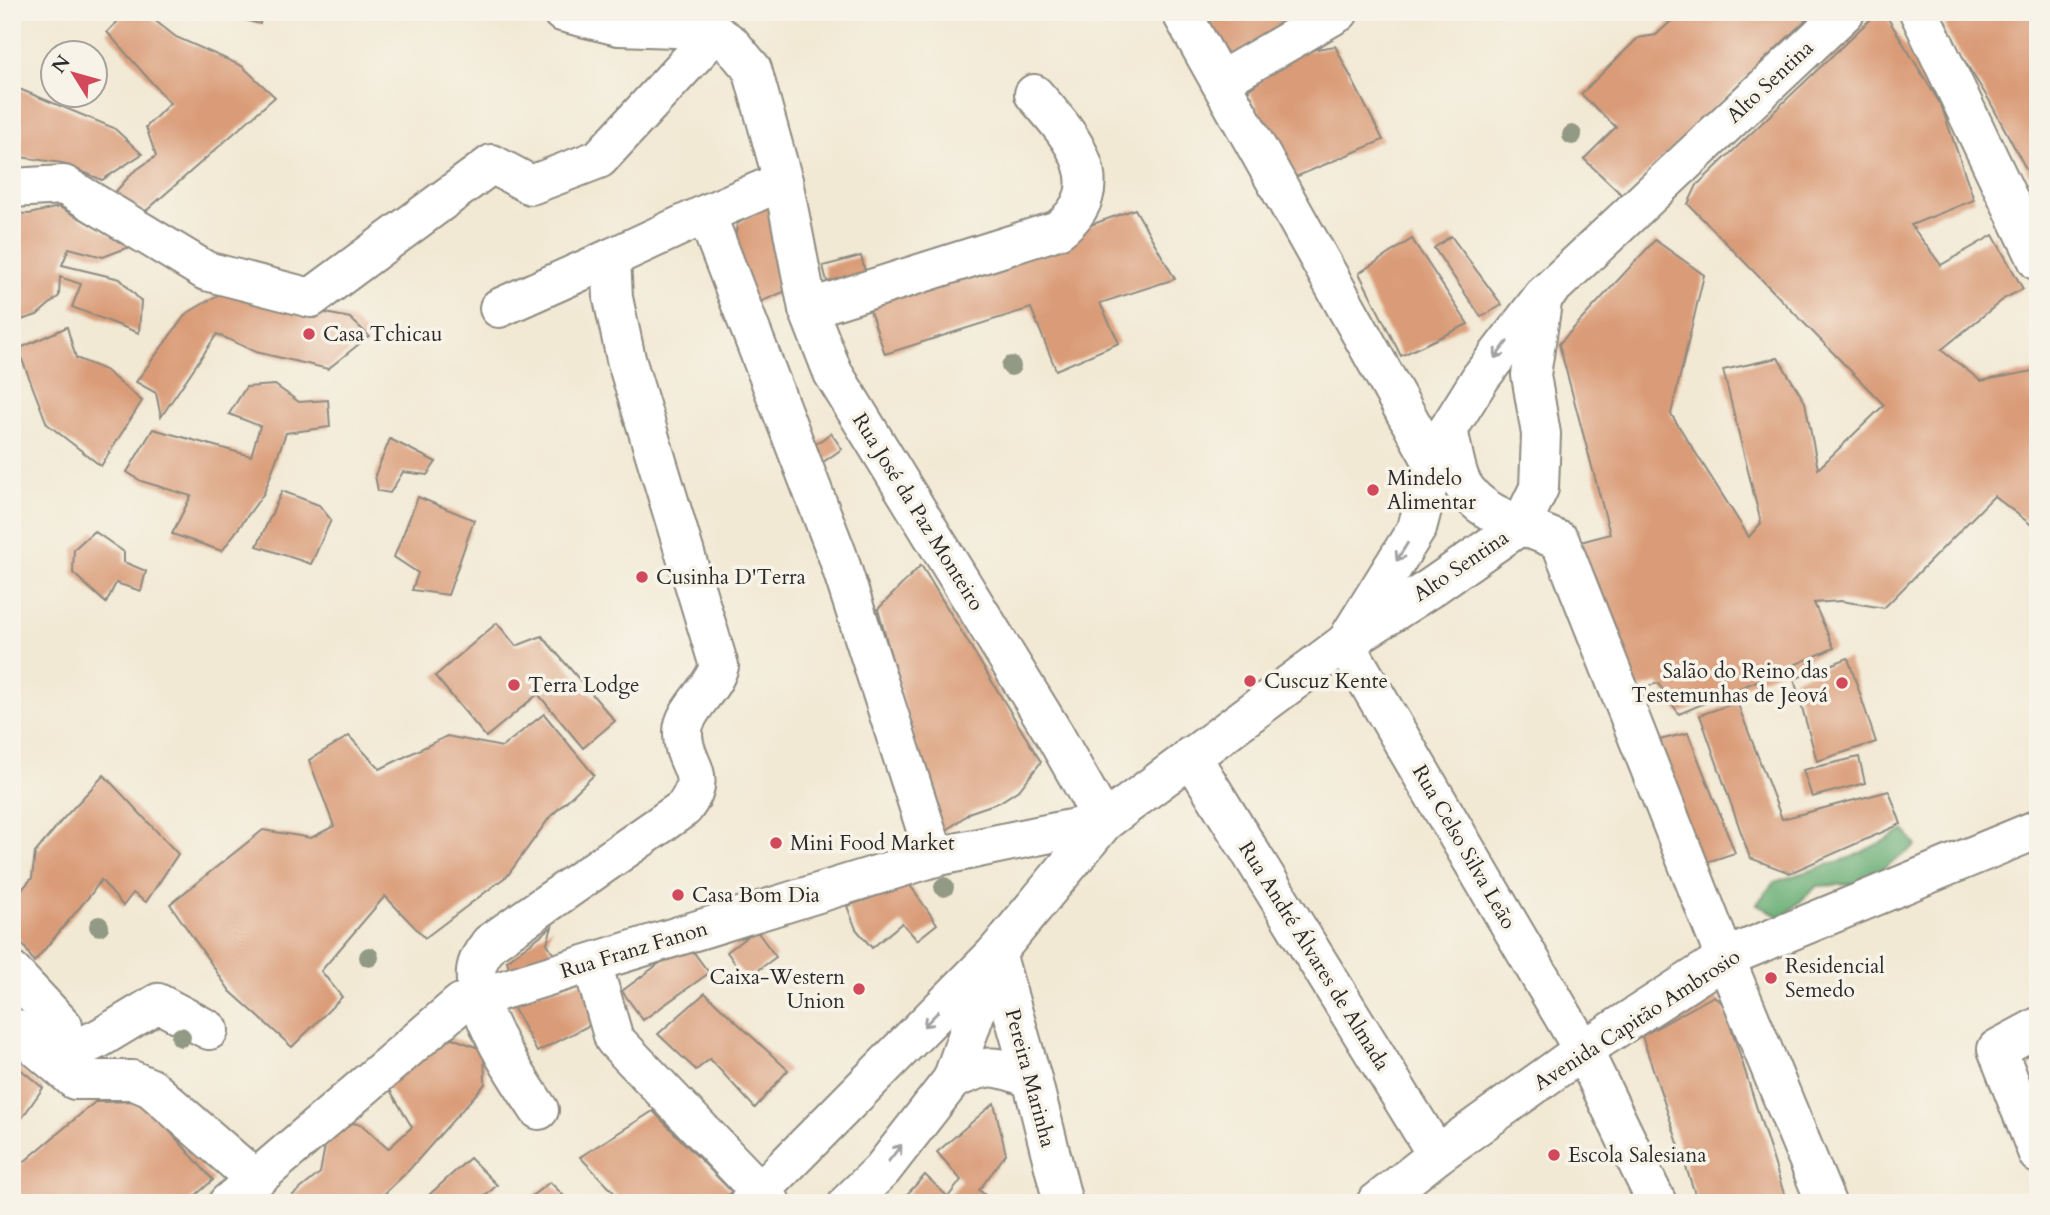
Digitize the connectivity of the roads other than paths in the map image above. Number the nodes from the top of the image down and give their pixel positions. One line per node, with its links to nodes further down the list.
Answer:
1 (562, 12): 6 (street)
2 (1181, 12): 7 (street)
3 (1339, 12): 7 (street)
4 (1845, 12): 14 (street, Alto Sentina)
5 (1919, 12): 12 (street)
6 (715, 33): 9 (street, Rua José da Paz Monteiro); 10 (street)
7 (1220, 81): 20 (street)
8 (1034, 94): 16 (street)
9 (783, 180): 11 (street); 16 (street, Rua José da Paz Monteiro)
10 (12, 188)
11 (706, 214): 13 (street); 26 (street)
12 (2037, 257)
13 (611, 258): 15 (street); 31 (street)
14 (1543, 296): 17 (street, Alto Sentina, one-way to 17); 19 (street, Alto Sentina)
15 (499, 308)
16 (808, 309): 24 (street, Rua José da Paz Monteiro)
17 (1472, 389): 18 (street, Alto Sentina); 19 (street)
18 (1448, 430): 20 (street, Alto Sentina); 21 (street)
19 (1541, 434): 21 (street, Alto Sentina)
20 (1434, 464): 22 (street, Alto Sentina, one-way to 22)
21 (1521, 526): 22 (street, Alto Sentina); 28 (street)
22 (1345, 643): 23 (street, Alto Sentina); 35 (street, Rua Celso Silva Leão)
23 (1191, 756): 24 (street, Alto Sentina); 41 (street, Rua André Álvares de Almada)
24 (1104, 822): 26 (street, Rua Franz Fanon); 27 (street)
25 (2038, 829): 28 (street, Avenida Capitão Ambrosio)
26 (935, 857): 29 (street, Rua Franz Fanon)
27 (996, 953): 37 (street, Pereira Marinha); 38 (street); 43 (street, one-way to 43)
28 (1725, 958): 35 (street, Avenida Capitão Ambrosio); 48 (street)
29 (592, 963): 31 (street, Rua Franz Fanon); 43 (street)
30 (12, 972): 36 (street)
31 (478, 998): 39 (street); 42 (street, Rua Franz Fanon)
32 (12, 1027): 36 (street)
33 (2038, 1027): 40 (street)
34 (209, 1030): 36 (street)
35 (1583, 1050): 41 (street, Avenida Capitão Ambrosio); 47 (street, Rua Celso Silva Leão)
36 (57, 1061): 42 (street)
37 (1032, 1079): 38 (street); 45 (street, Pereira Marinha)
38 (952, 1080): 44 (street, one-way to 38)
39 (539, 1110)
40 (2038, 1154)
41 (1437, 1155): 46 (street, Avenida Capitão Ambrosio)
42 (241, 1191)
43 (760, 1199)
44 (849, 1203)
45 (1063, 1203)
46 (1376, 1203)
47 (1657, 1203)
48 (1826, 1203)

